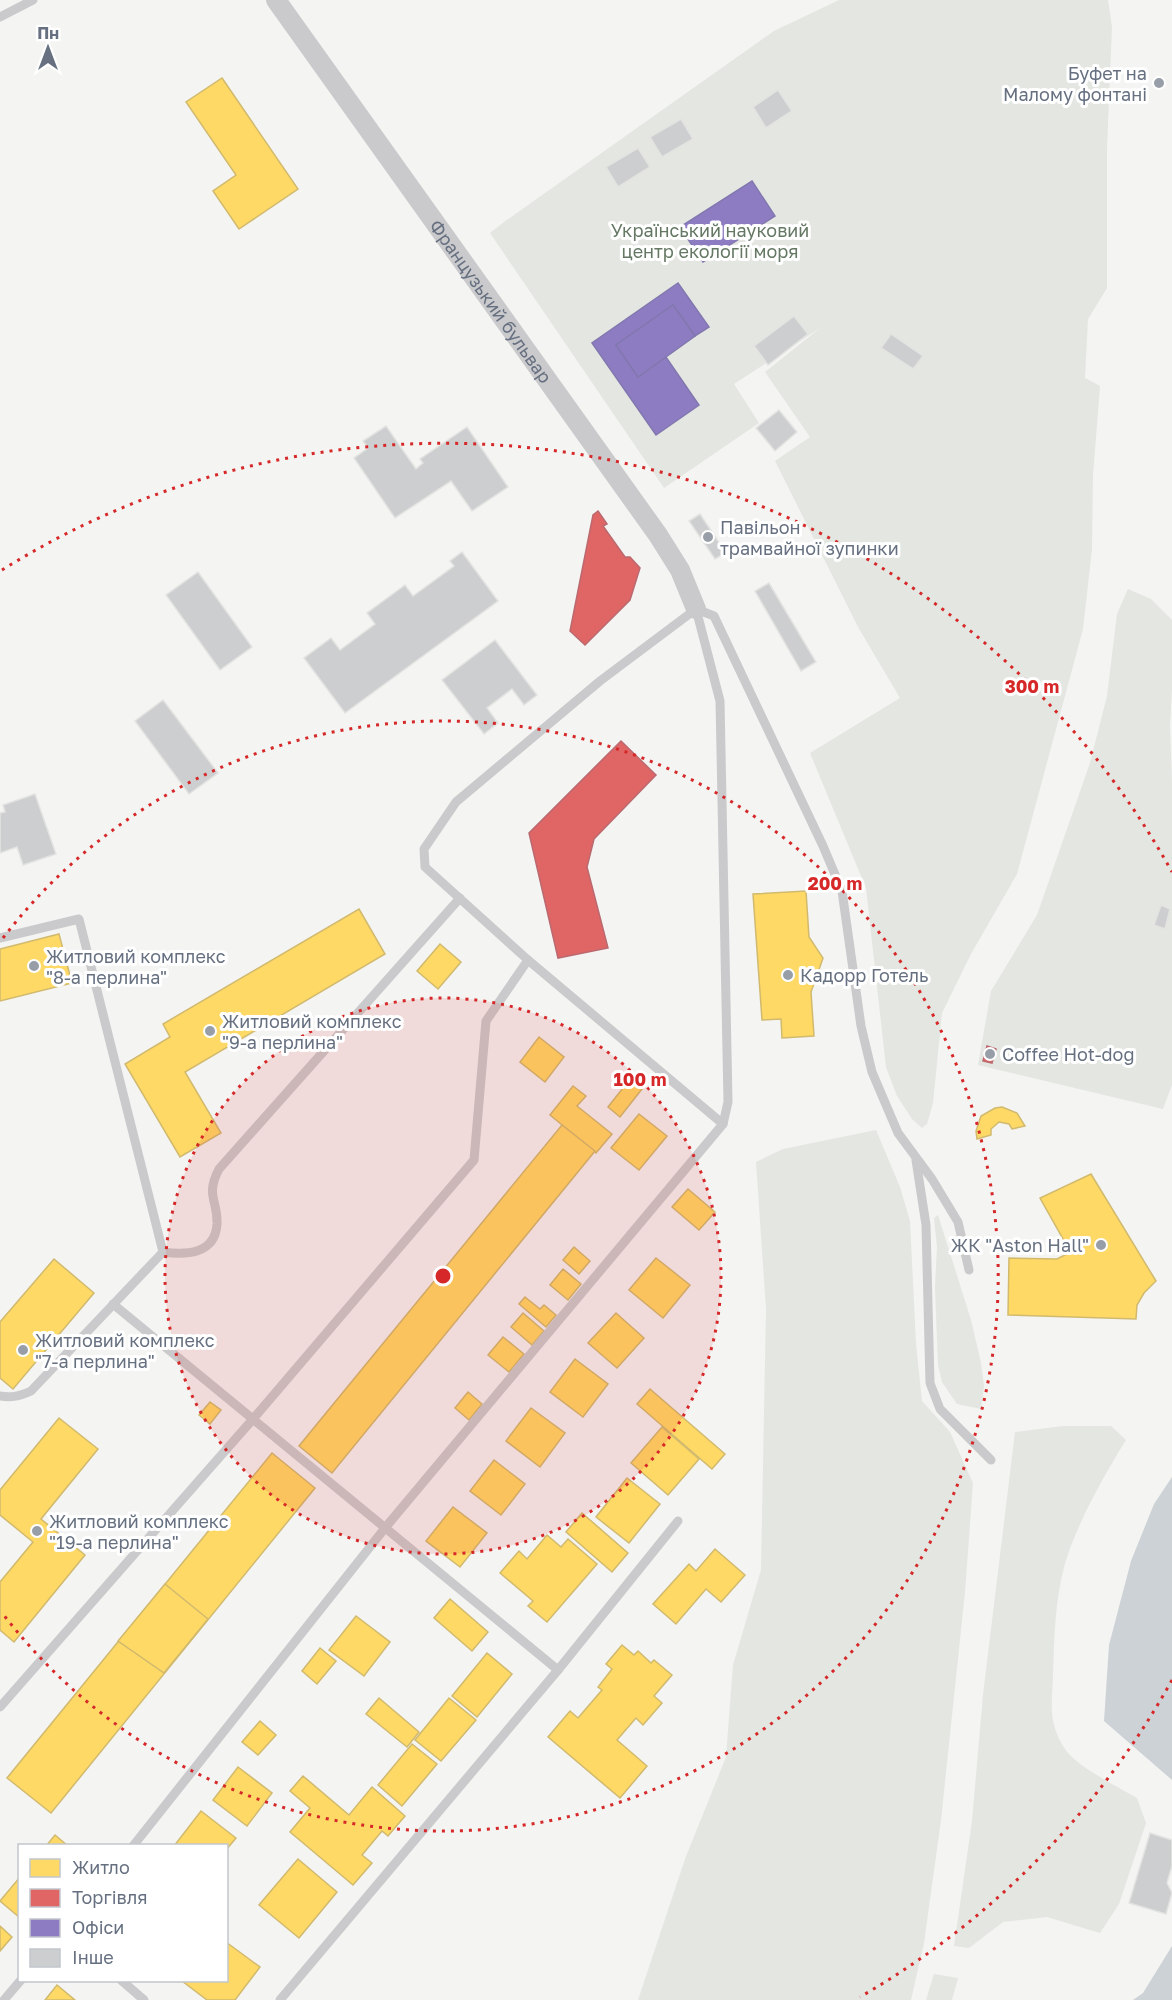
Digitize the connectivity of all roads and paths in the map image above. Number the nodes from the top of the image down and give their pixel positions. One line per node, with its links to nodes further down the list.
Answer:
1 (33, 0): 3 (lane)
2 (276, 0): 4 (street, Французький бульвар)
3 (0, 17)
4 (696, 609): 5 (lane); 8 (lane); 9 (lane)
5 (460, 898): 7 (lane); 10 (lane)
6 (0, 938): 10 (lane)
7 (528, 960): 8 (lane); 14 (lane)
8 (723, 1124): 17 (lane)
9 (916, 1157): 11 (lane); 15 (lane)
10 (163, 1252): 12 (lane)
11 (969, 1270)
12 (113, 1304): 13 (lane); 14 (lane)
13 (0, 1396)
14 (253, 1419): 17 (lane); 19 (lane)
15 (991, 1460)
16 (678, 1521): 18 (lane)
17 (385, 1528): 18 (lane); 20 (lane)
18 (558, 1670): 25 (lane)
19 (0, 1707)
20 (134, 1844)
21 (19, 1982): 23 (lane)
22 (123, 1982): 24 (lane)
23 (4, 2000)
24 (144, 2000)
25 (280, 2000)

